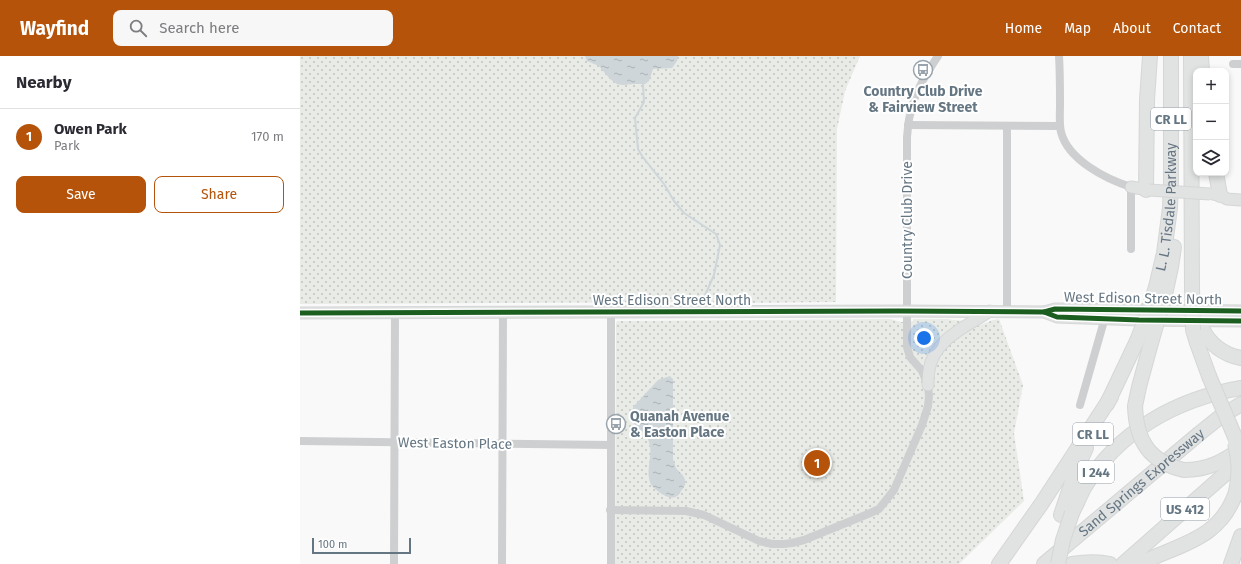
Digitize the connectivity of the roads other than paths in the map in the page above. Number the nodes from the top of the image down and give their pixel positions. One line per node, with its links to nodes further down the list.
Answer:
1 (938, 56): 8 (street, Country Club Drive)
2 (1059, 56): 10 (street)
3 (1150, 56): 13 (highway)
4 (1171, 56): 19 (highway, L. L. Tisdale Parkway / CR LL)
5 (1191, 56): 18 (highway, L. L. Tisdale Parkway / CR LL)
6 (1201, 56): 7 (highway)
7 (1202, 68)
8 (908, 125): 9 (street); 20 (street, Country Club Drive)
9 (1007, 126): 10 (street); 22 (street)
10 (1060, 126): 12 (street)
11 (1216, 176): 15 (highway)
12 (1131, 188): 13 (main road); 17 (street)
13 (1147, 190): 15 (main road, bridge)
14 (1241, 193): 15 (main road)
15 (1215, 195): 16 (main road)
16 (1241, 200)
17 (1131, 249)
18 (1192, 288): 30 (highway, bridge); 36 (highway, L. L. Tisdale Parkway / CR LL, bridge)
19 (1161, 289): 33 (highway, L. L. Tisdale Parkway / CR LL, bridge); 41 (highway, bridge)
20 (906, 311): 21 (main road, West Edison Street North); 24 (main road, West Edison Street North); 31 (street, Country Club Drive)
21 (991, 311): 22 (main road, West Edison Street North); 31 (main road)
22 (1007, 311): 28 (main road, West Edison Street North)
23 (1241, 311): 28 (main road, West Edison Street North)
24 (611, 312): 27 (main road, West Edison Street North); 40 (street)
25 (300, 313): 26 (main road, West Edison Street North)
26 (395, 313): 27 (main road, West Edison Street North); 38 (street)
27 (503, 313): 39 (street)
28 (1106, 314): 29 (main road, West Edison Street North); 35 (street)
29 (1241, 321)
30 (1241, 358)
31 (928, 385): 43 (street)
32 (1241, 388): 44 (highway, I 244)
33 (1111, 397): 44 (highway, CR LL); 50 (highway)
34 (1241, 404): 51 (highway, Sand Springs Expressway)
35 (1080, 406)
36 (1233, 434): 41 (highway, CR LL, bridge); 46 (highway, bridge)
37 (300, 441): 38 (street, West Easton Place)
38 (394, 442): 39 (street, West Easton Place); 47 (street)
39 (502, 444): 40 (street, West Easton Place); 48 (street)
40 (610, 445): 43 (street)
41 (1241, 450)
42 (1241, 460): 46 (highway, US 412)
43 (610, 510): 49 (street)
44 (1066, 514): 52 (highway, CR LL)
45 (1241, 536): 55 (highway)
46 (1132, 563)
47 (394, 564)
48 (502, 564)
49 (610, 564)
50 (999, 564)
51 (1044, 564)
52 (1057, 564)
53 (1072, 564): 54 (highway)
54 (1110, 564)
55 (1231, 564)

